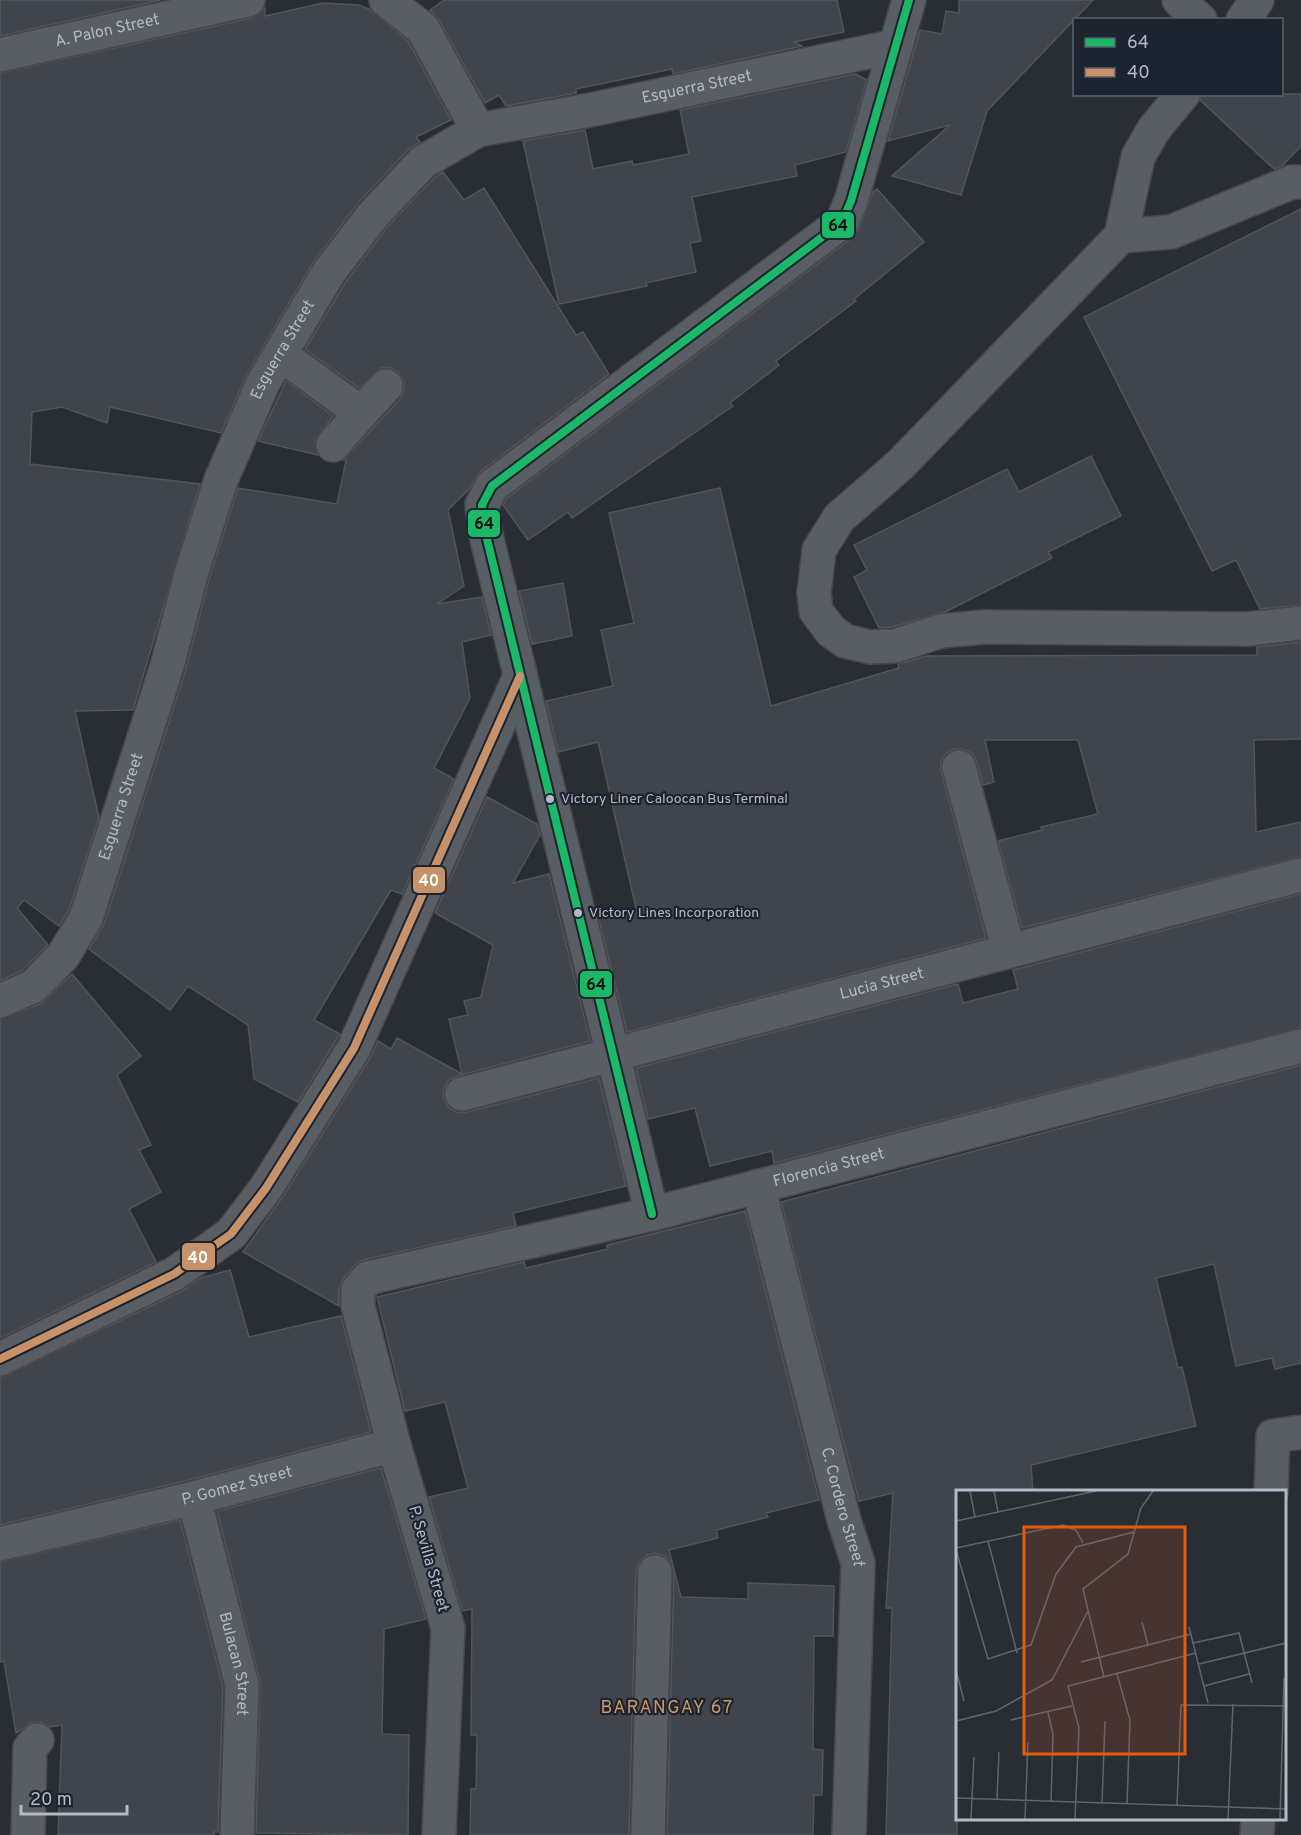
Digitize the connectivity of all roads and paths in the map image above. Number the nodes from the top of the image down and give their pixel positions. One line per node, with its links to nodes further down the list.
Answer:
1 (248, 0): 9 (street, A. Palon Street)
2 (386, 0): 11 (street)
3 (909, 0): 8 (street)
4 (1179, 0): 6 (street)
5 (1257, 0): 7 (street)
6 (1198, 18)
7 (1244, 18)
8 (896, 46): 11 (street, Esguerra Street); 19 (street)
9 (0, 55)
10 (1181, 96): 13 (street)
11 (478, 130): 14 (street, Esguerra Street)
12 (1301, 182): 13 (street)
13 (1121, 236): 18 (street)
14 (280, 354): 16 (street); 23 (street, Esguerra Street)
15 (386, 386): 16 (street)
16 (361, 413): 17 (street)
17 (333, 445)
18 (1301, 623)
19 (520, 676): 25 (street); 30 (street)
20 (959, 766): 22 (street)
21 (1301, 875): 22 (street, Lucia Street)
22 (1009, 951): 25 (street, Lucia Street)
23 (0, 1001)
24 (1301, 1046): 27 (street, Florencia Street)
25 (613, 1054): 26 (street, Lucia Street); 28 (street)
26 (462, 1094)
27 (758, 1186): 28 (street, Florencia Street); 43 (street, C. Cordero Street)
28 (652, 1214): 29 (street, Florencia Street)
29 (358, 1290): 32 (street, P. Sevilla Street)
30 (0, 1359)
31 (1287, 1434): 33 (street)
32 (394, 1445): 34 (street, P. Gomez Street); 41 (street, P. Sevilla Street)
33 (1271, 1490)
34 (194, 1498): 35 (street, P. Gomez Street); 40 (street, Bulacan Street)
35 (0, 1544)
36 (655, 1572): 42 (street)
37 (37, 1740): 39 (street)
38 (1258, 1820): 44 (street)
39 (28, 1835)
40 (237, 1835)
41 (439, 1835)
42 (648, 1835)
43 (849, 1835)
44 (1257, 1835)

